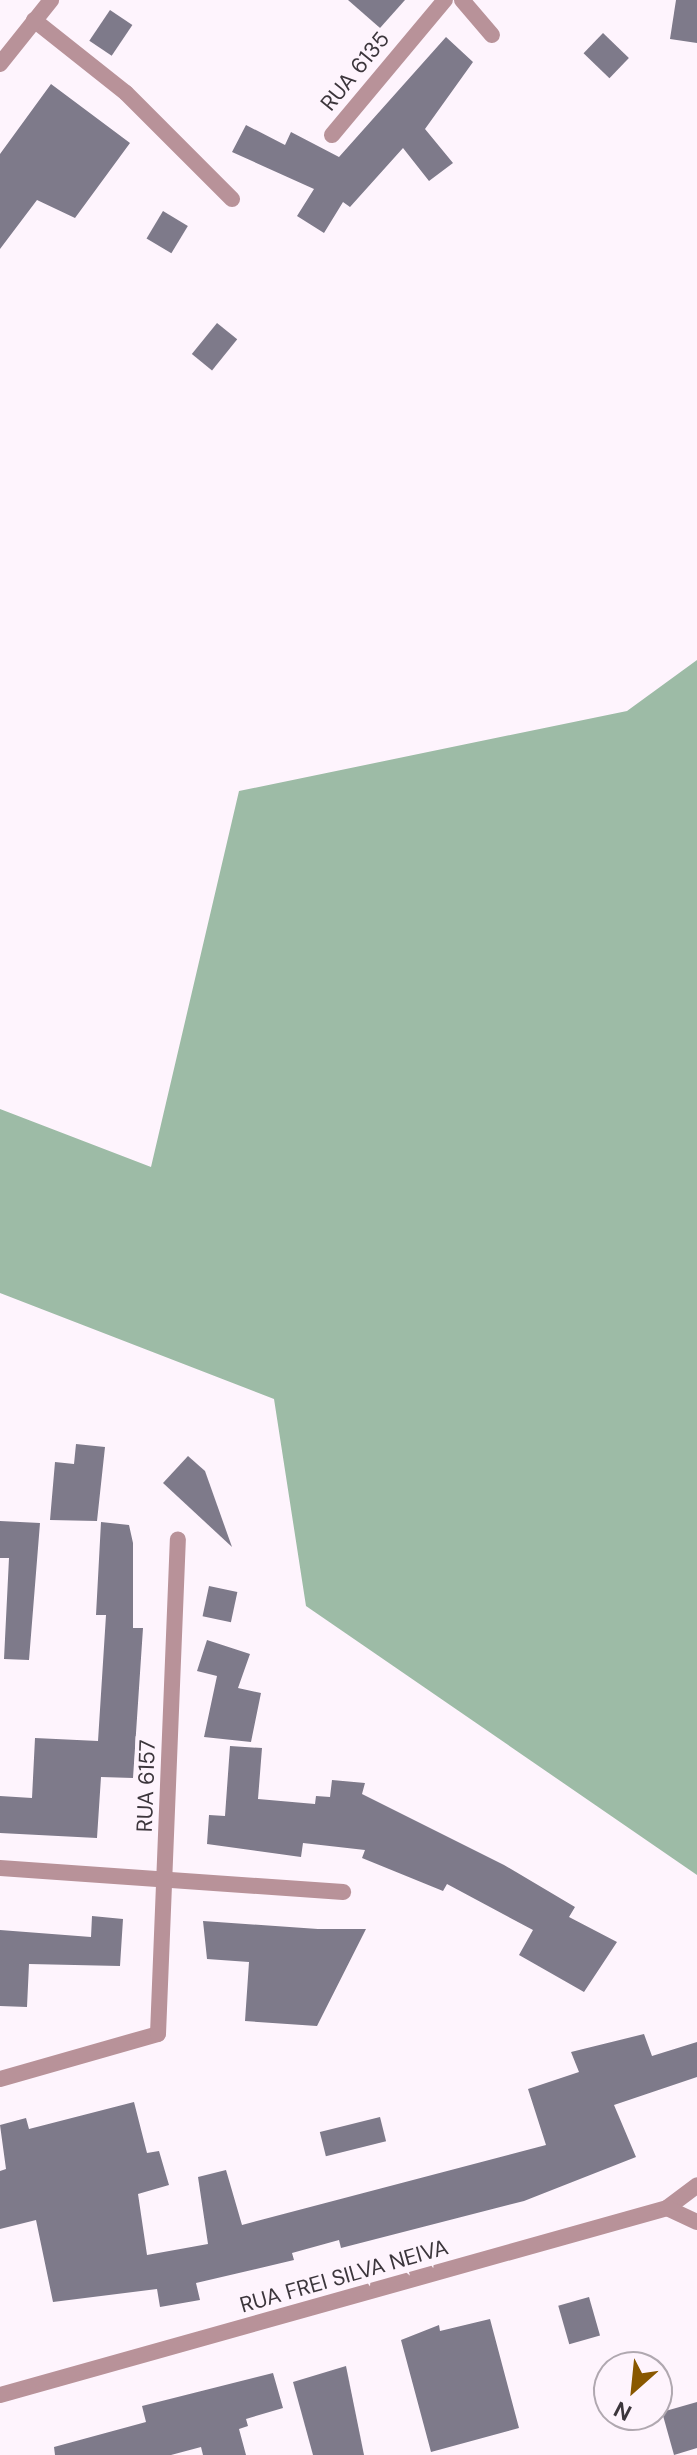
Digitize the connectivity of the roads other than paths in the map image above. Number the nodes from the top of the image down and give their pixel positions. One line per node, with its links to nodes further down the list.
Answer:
1 (51, 0): 4 (street)
2 (445, 0): 7 (street, RUA 6135)
3 (462, 0): 5 (street)
4 (34, 20): 6 (street); 8 (street)
5 (492, 35)
6 (0, 64)
7 (332, 135)
8 (232, 199)
9 (178, 1539): 11 (street, RUA 6157)
10 (0, 1868): 11 (street)
11 (164, 1880): 12 (street); 13 (street, RUA 6157)
12 (343, 1892)
13 (0, 2079)
14 (697, 2185): 15 (street)
15 (667, 2208): 16 (street); 17 (street, RUA FREI SILVA NEIVA)
16 (697, 2222)
17 (0, 2395)

